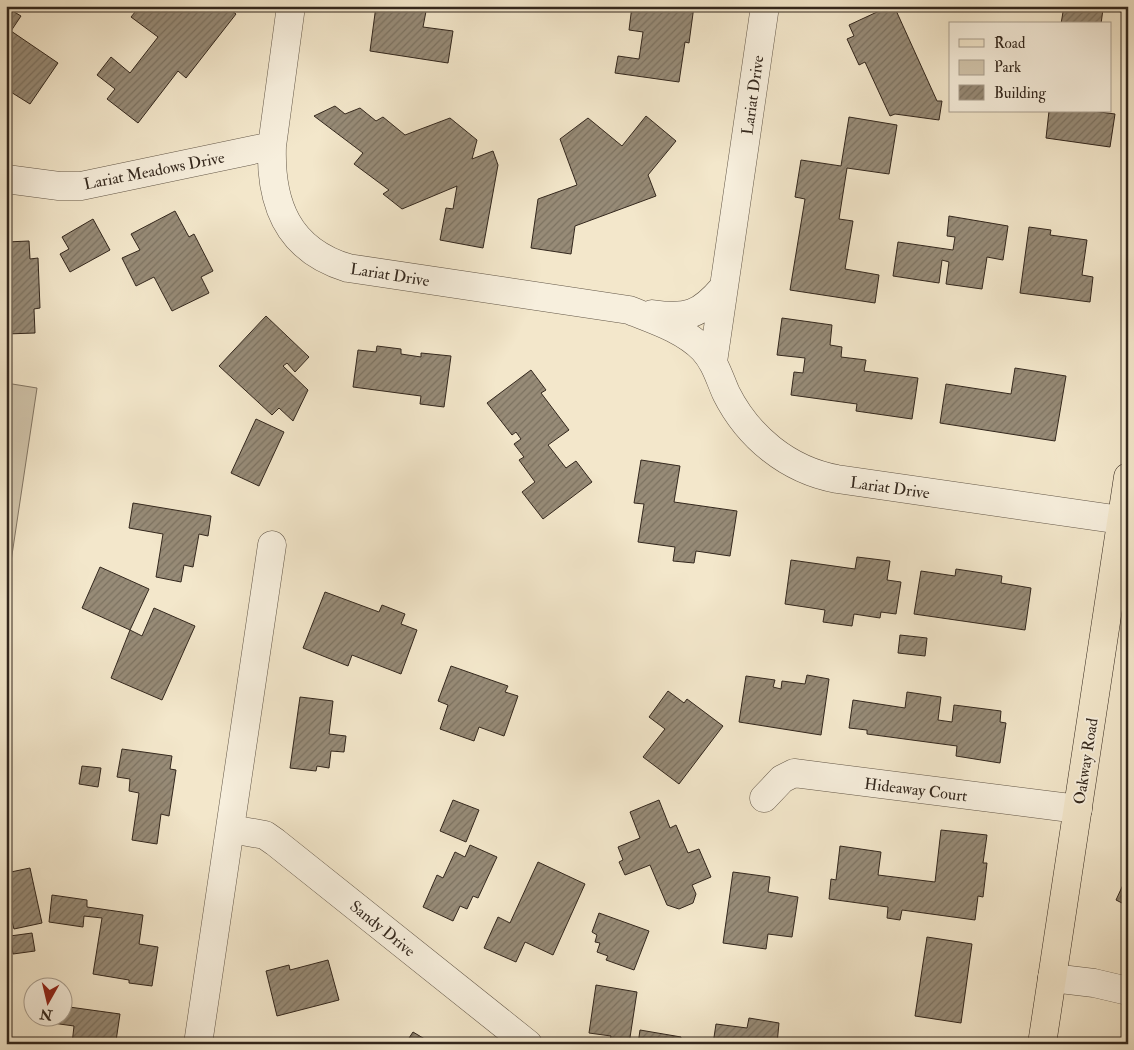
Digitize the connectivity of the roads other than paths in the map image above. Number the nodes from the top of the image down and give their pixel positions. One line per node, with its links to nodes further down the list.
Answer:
1 (292, 6): 3 (street, Lariat Drive)
2 (765, 6): 5 (street, Lariat Drive)
3 (272, 146): 4 (street, Lariat Meadows Drive); 6 (street, Lariat Drive)
4 (6, 179)
5 (723, 288): 6 (street); 7 (street, Lariat Drive)
6 (629, 310): 7 (street, Lariat Drive)
7 (713, 362): 9 (street, Lariat Drive)
8 (1128, 477): 9 (main road, Oakway Road)
9 (1125, 521): 12 (main road, Oakway Road)
10 (272, 545): 13 (street)
11 (764, 798): 12 (street, Hideaway Court)
12 (1078, 809): 14 (main road, Oakway Road)
13 (230, 829): 16 (street); 17 (street, Sandy Drive)
14 (1052, 978): 15 (street); 18 (main road, Oakway Road)
15 (1128, 991)
16 (198, 1044)
17 (528, 1044)
18 (1042, 1044)

